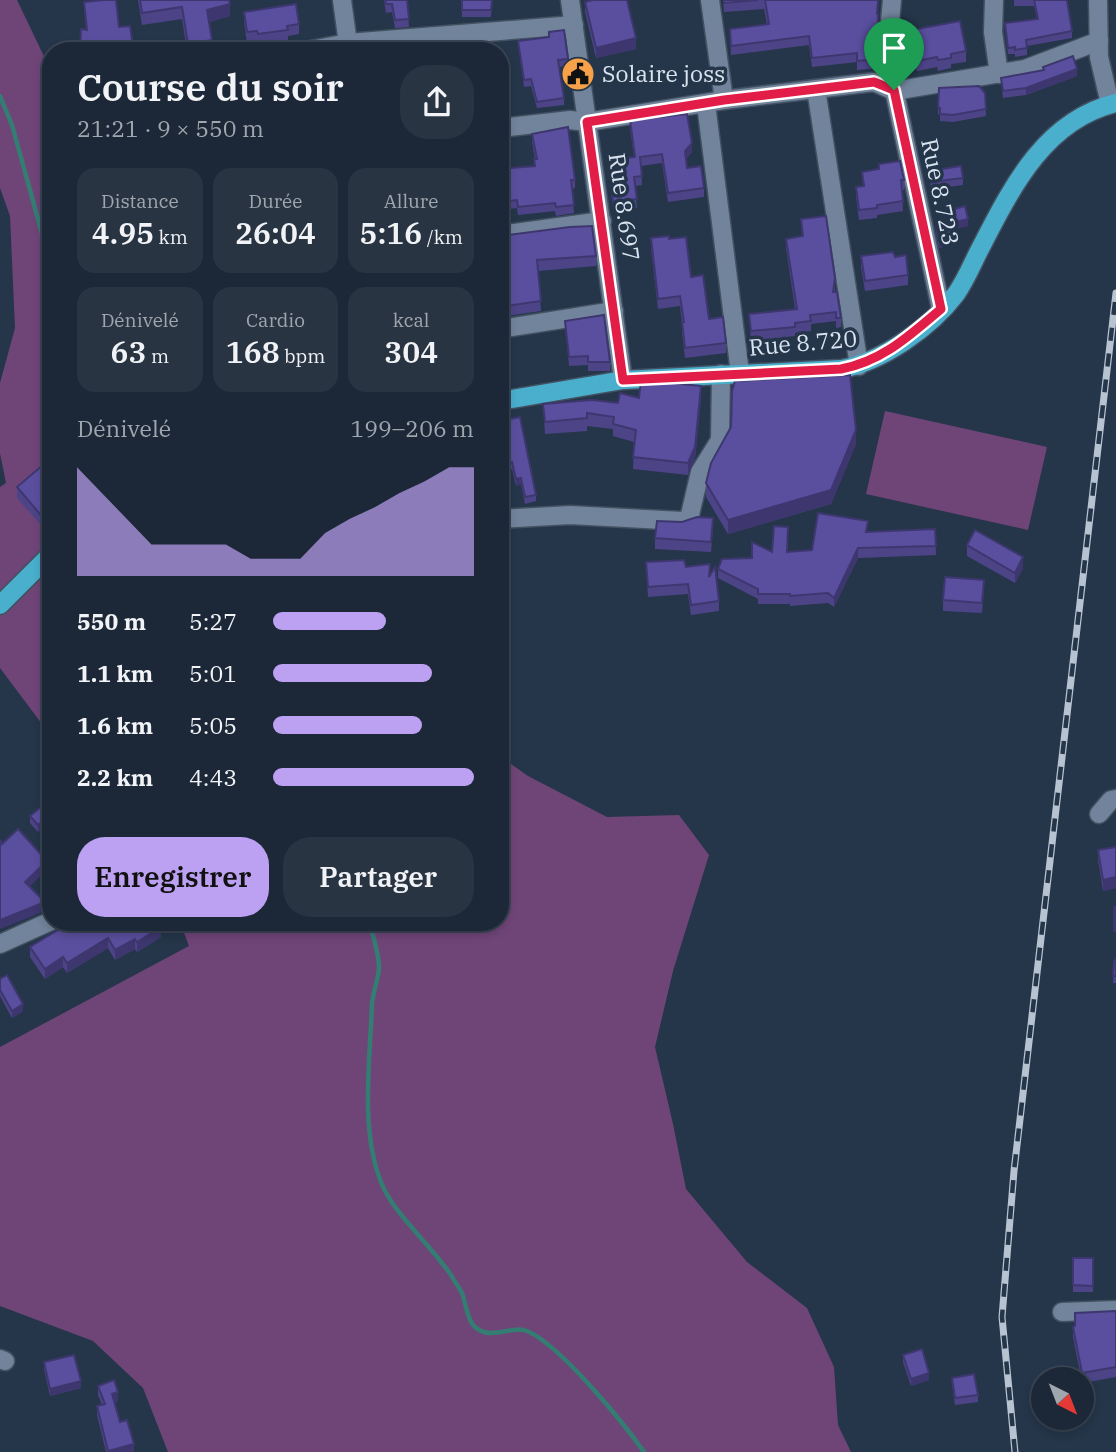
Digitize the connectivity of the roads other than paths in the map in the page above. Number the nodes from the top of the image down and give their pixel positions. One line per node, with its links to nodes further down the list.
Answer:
1 (342, 0): 9 (street)
2 (574, 0): 7 (street, Rue 8.697)
3 (710, 0): 14 (street)
4 (892, 0): 13 (street, Rue 8.723)
5 (994, 0): 11 (street)
6 (1098, 0): 8 (street)
7 (574, 25): 10 (street); 16 (street, Rue 8.697)
8 (1098, 41): 11 (street); 15 (street)
9 (348, 42)
10 (400, 42)
11 (999, 74): 13 (street)
12 (817, 89): 13 (street); 14 (street); 23 (street)
13 (894, 90): 20 (street, Rue 8.723)
14 (715, 102): 16 (street); 24 (street)
15 (1113, 103): 20 (main road, Rue 8.720)
16 (587, 122): 17 (street); 18 (street, Rue 8.697)
17 (509, 127)
18 (601, 221): 19 (street); 21 (street, Rue 8.697)
19 (509, 234)
20 (941, 309): 23 (main road, Rue 8.720)
21 (614, 311): 22 (street); 26 (street, Rue 8.697)
22 (509, 328)
23 (859, 366): 24 (main road, Rue 8.720)
24 (740, 373): 25 (main road, Rue 8.720)
25 (721, 374): 26 (main road, Rue 8.720); 28 (street)
26 (623, 380): 27 (main road, Rue 8.720)
27 (509, 399)
28 (509, 518)
29 (42, 563): 30 (main road)
30 (0, 605)
31 (1116, 799): 32 (street)
32 (1099, 814)
33 (42, 925): 34 (street)
34 (0, 944)
35 (1116, 1310): 36 (street)
36 (1062, 1312)

